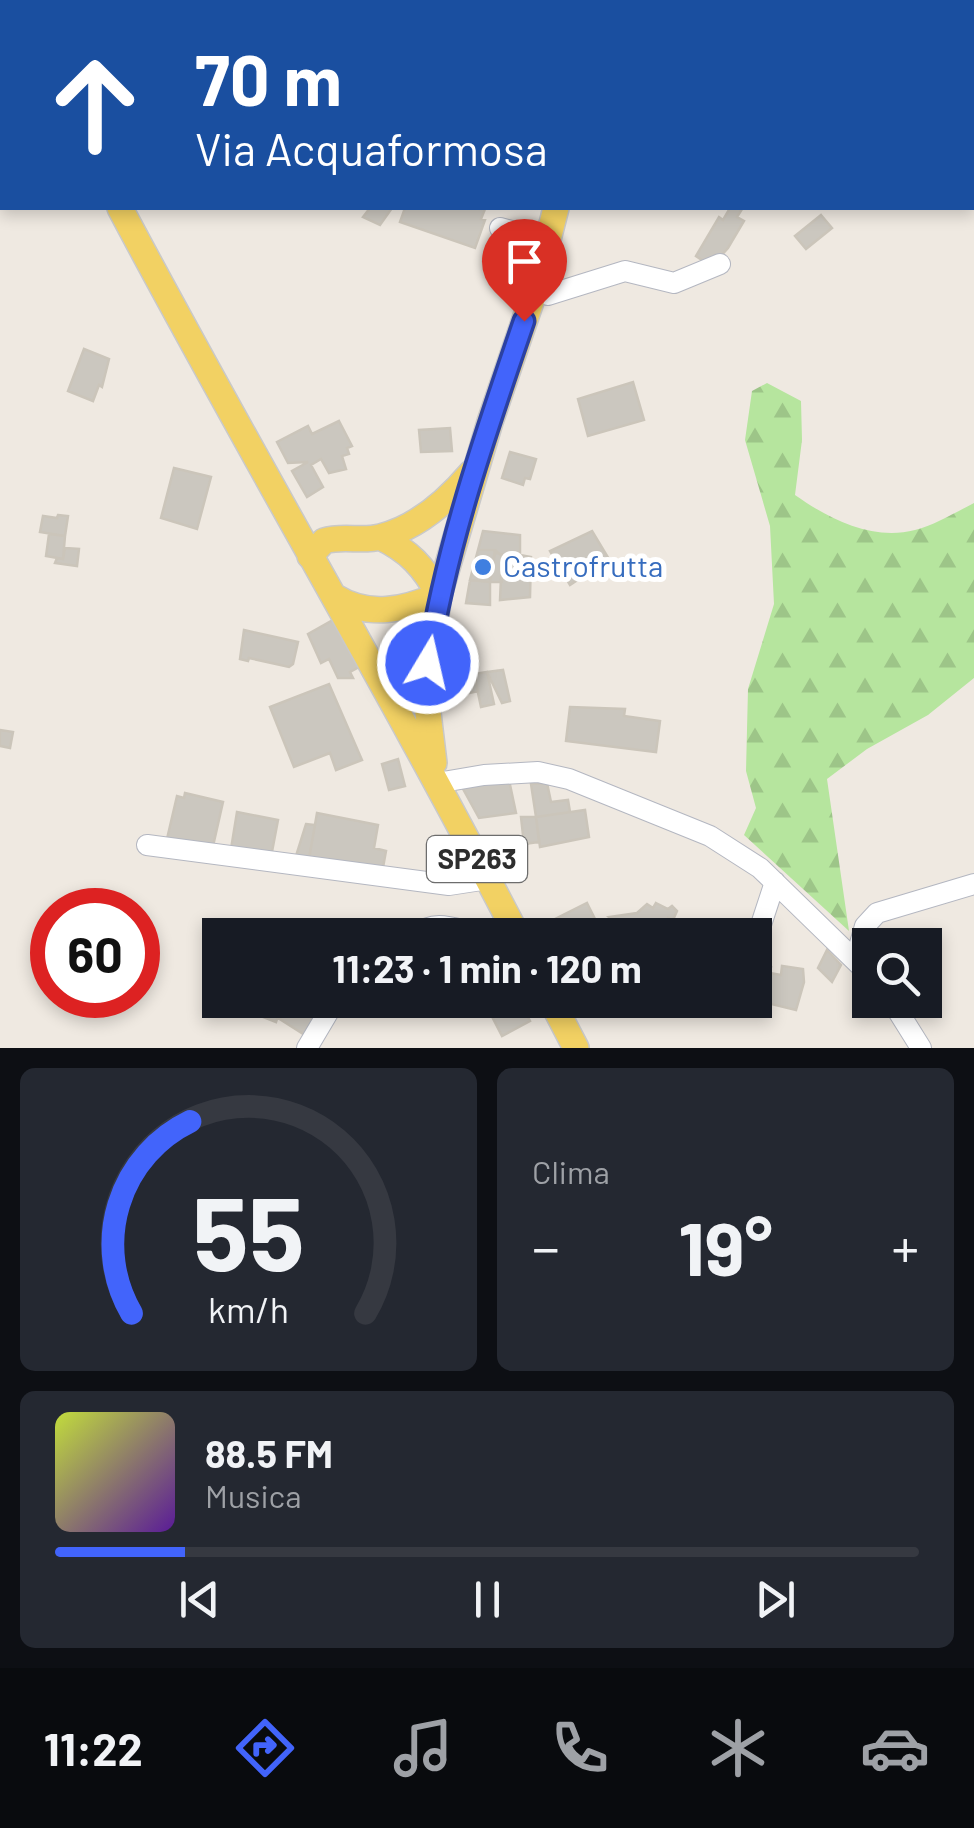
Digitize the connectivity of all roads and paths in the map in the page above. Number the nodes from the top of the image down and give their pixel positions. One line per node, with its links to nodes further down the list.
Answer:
1 (121, 210): 8 (main road, SP263)
2 (556, 210): 4 (main road)
3 (500, 228): 4 (street)
4 (548, 240): 6 (main road)
5 (720, 264): 6 (street)
6 (536, 287): 7 (main road)
7 (477, 466): 9 (main road); 12 (main road)
8 (274, 486): 10 (main road, SP263); 11 (main road, SP263)
9 (380, 537): 10 (main road); 12 (main road)
10 (332, 538): 11 (main road)
11 (310, 556): 13 (main road, SP263)
12 (439, 595): 13 (main road); 14 (main road)
13 (335, 596): 14 (main road, SP263)
14 (437, 783): 16 (main road, SP263); 17 (street)
15 (147, 845): 16 (street)
16 (488, 880): 19 (main road, SP263)
17 (775, 882): 20 (street); 22 (street)
18 (974, 884): 21 (street)
19 (508, 918)
20 (763, 918)
21 (865, 928)
22 (852, 954)
23 (325, 1018): 26 (street)
24 (560, 1018): 27 (main road)
25 (902, 1018): 28 (street)
26 (306, 1048)
27 (576, 1048)
28 (921, 1048)

